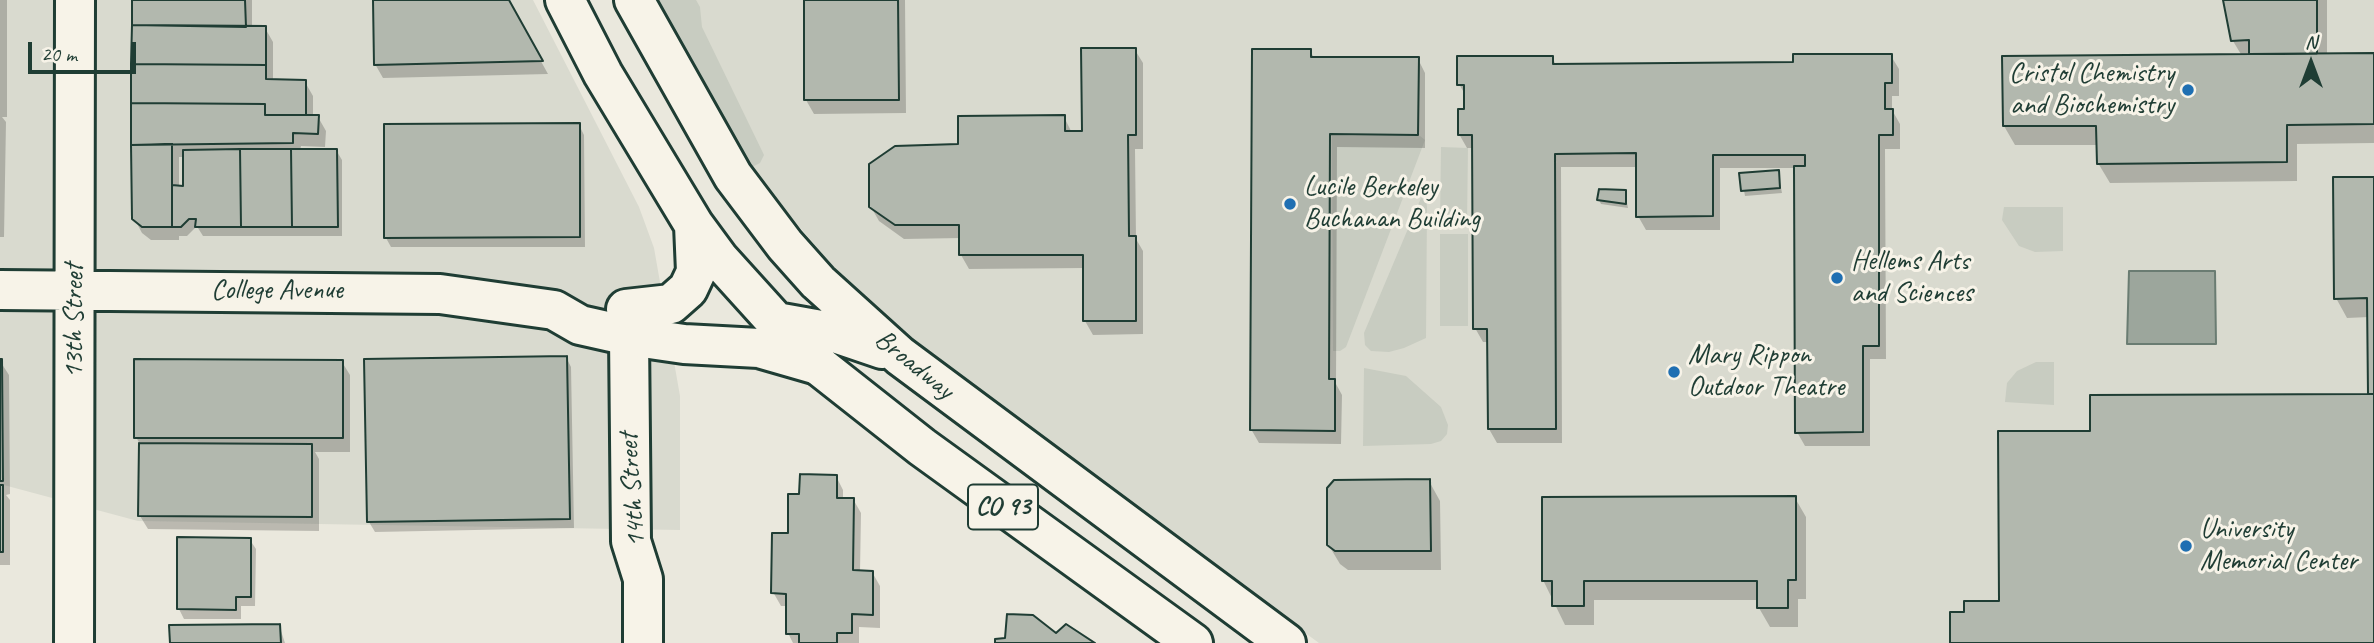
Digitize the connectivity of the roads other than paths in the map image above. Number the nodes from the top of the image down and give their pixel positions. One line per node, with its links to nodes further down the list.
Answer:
1 (75, 0): 6 (main road, 13th Street)
2 (565, 0): 4 (main road, Broadway / CO 93)
3 (634, 0): 9 (main road, Broadway / CO 93)
4 (694, 225): 7 (main road); 8 (main road, Broadway / CO 93)
5 (0, 290): 6 (main road, College Avenue)
6 (75, 290): 7 (main road, College Avenue); 11 (main road, 13th Street)
7 (628, 322): 8 (main road, College Avenue); 10 (main road, College Avenue); 12 (main road, 14th Street)
8 (776, 323): 9 (main road, College Avenue); 10 (main road, Broadway / CO 93)
9 (900, 356): 14 (main road, Broadway / CO 93)
10 (818, 365): 13 (main road, Broadway / CO 93)
11 (75, 643)
12 (643, 643)
13 (1193, 643)
14 (1286, 643)

